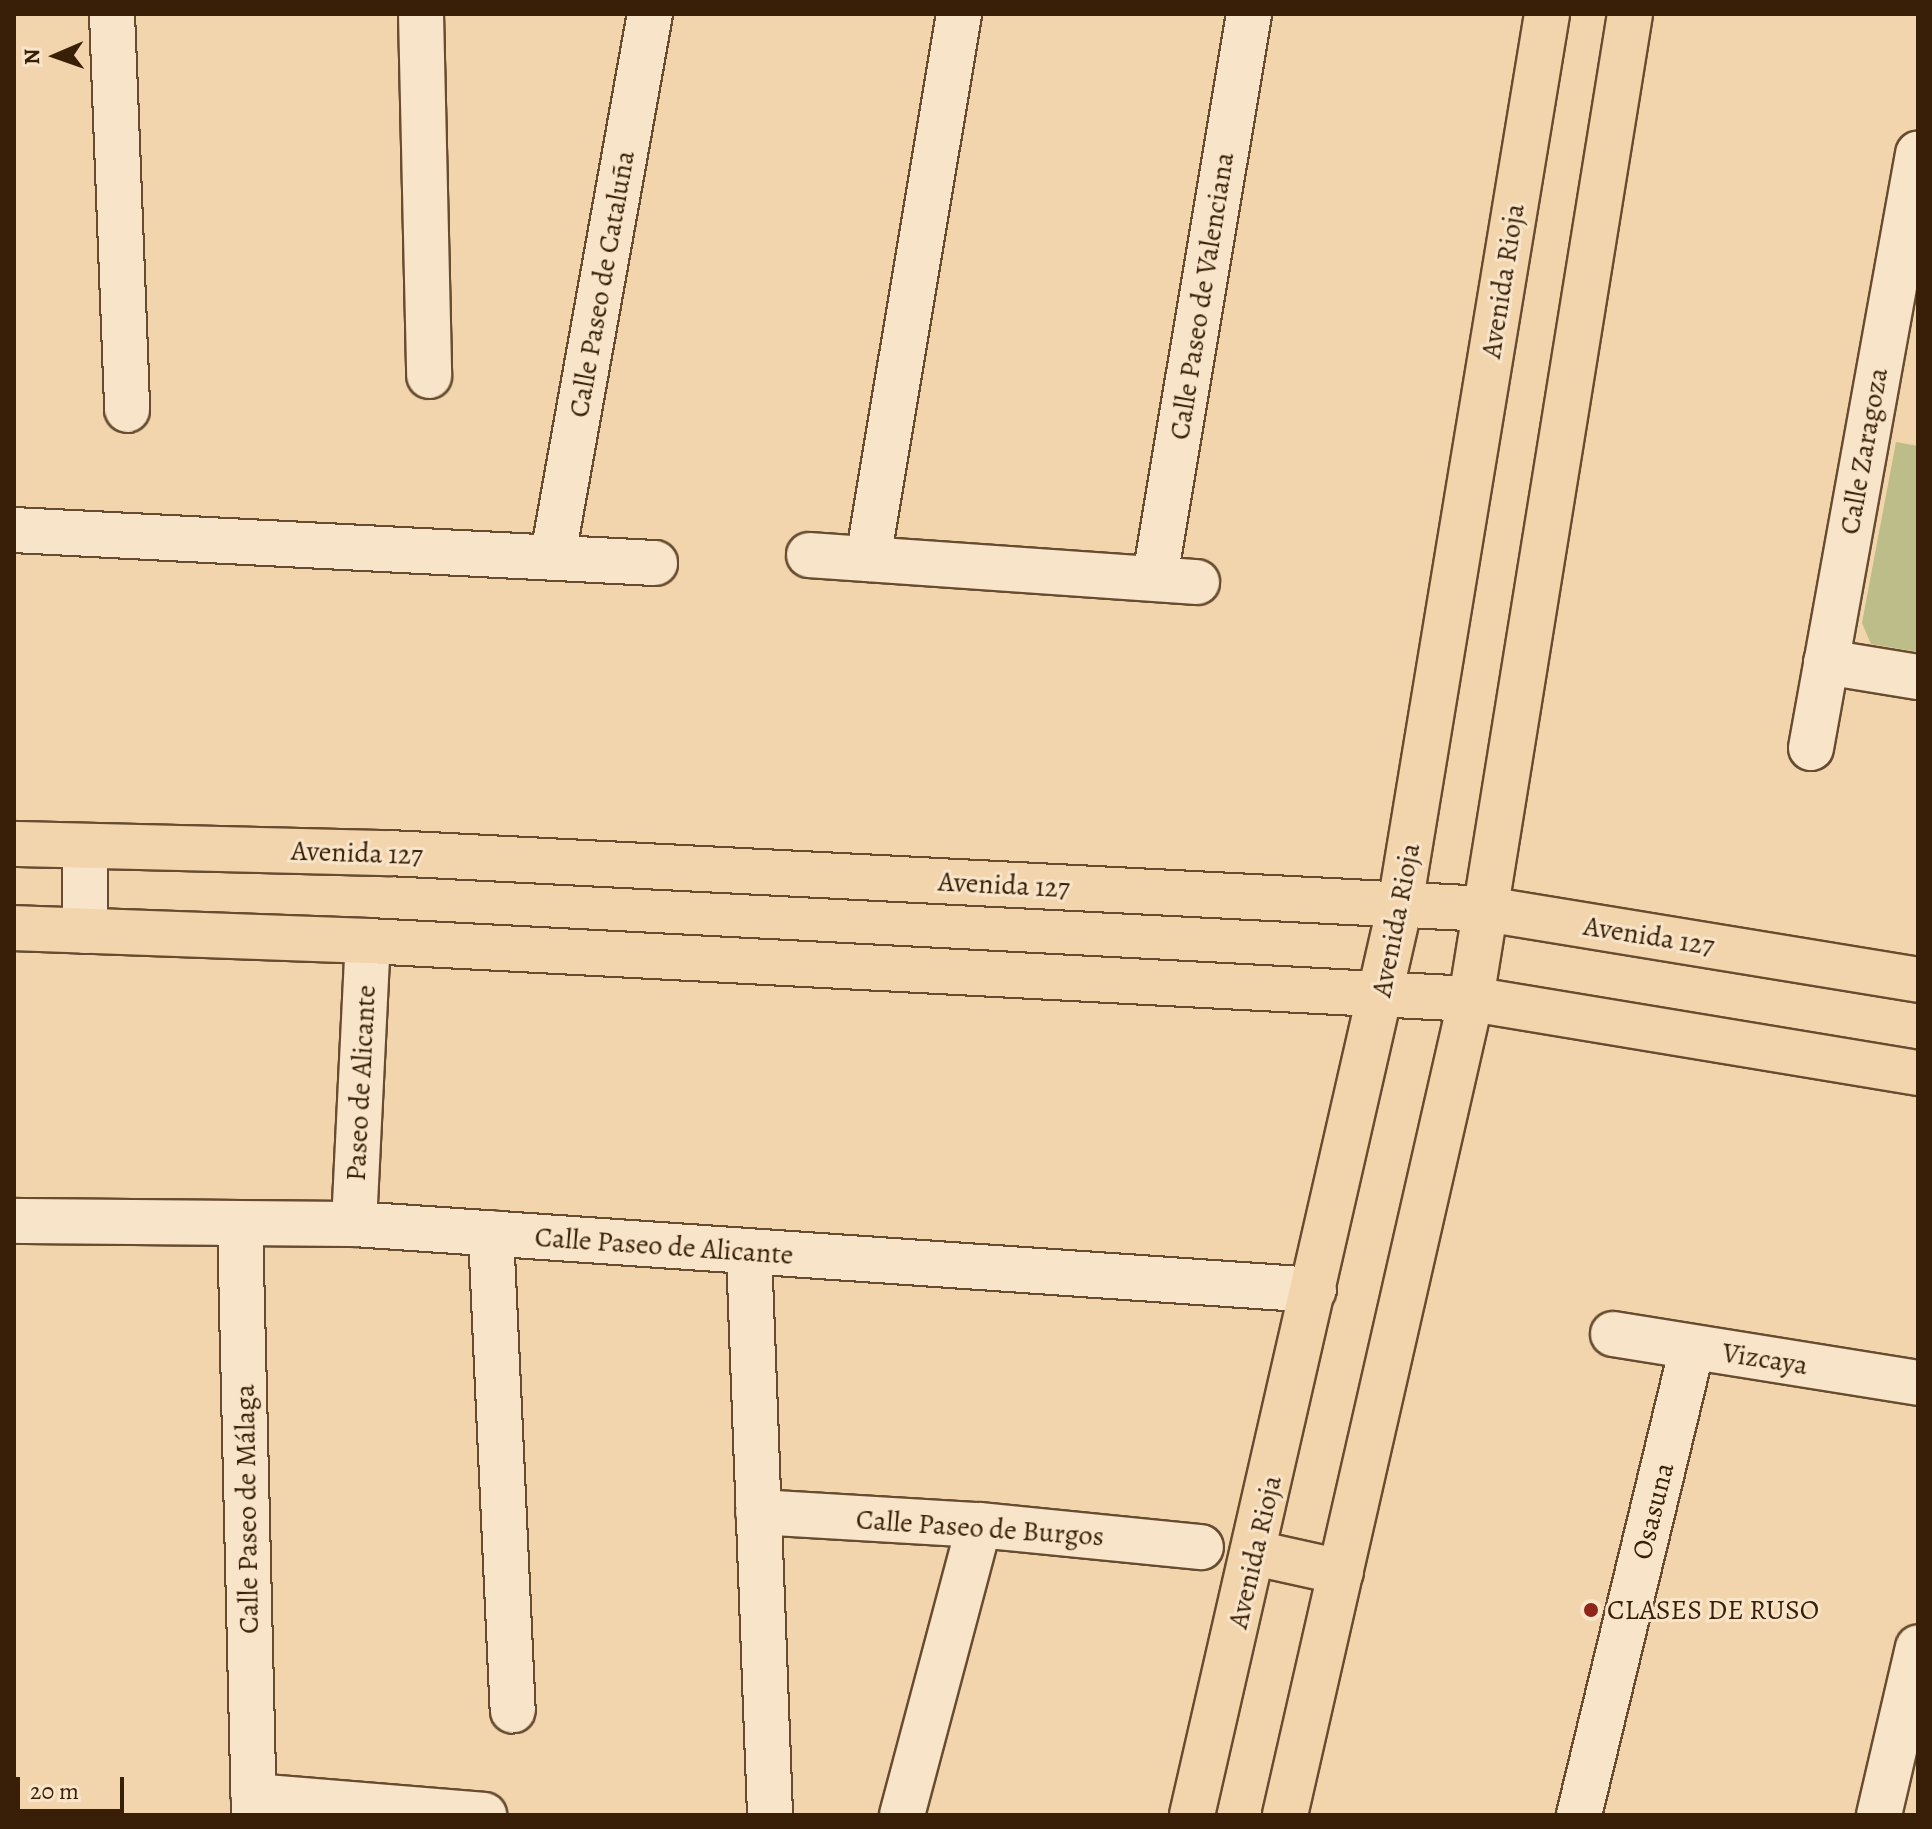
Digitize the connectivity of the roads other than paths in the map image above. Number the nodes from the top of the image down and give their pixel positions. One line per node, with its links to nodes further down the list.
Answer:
1 (112, 14): 10 (street)
2 (421, 14): 9 (street)
3 (650, 14): 12 (street, Calle Paseo de Cataluña)
4 (959, 14): 14 (street)
5 (1249, 14): 14 (street, Calle Paseo de Valenciana)
6 (1547, 14): 21 (main road, Avenida Rioja)
7 (1630, 14): 22 (main road)
8 (1918, 154): 16 (street, Calle Zaragoza)
9 (429, 376)
10 (127, 410)
11 (14, 530): 12 (street)
12 (553, 555): 15 (street)
13 (809, 555): 14 (street, Calle Paseo de Valenciana)
14 (868, 559)
15 (655, 563)
16 (1826, 662): 17 (street); 18 (street, Calle Zaragoza)
17 (1918, 677)
18 (1811, 748)
19 (14, 844): 20 (main road, Avenida 127)
20 (85, 846): 21 (main road, Avenida 127); 24 (street)
21 (1400, 905): 22 (main road, Avenida 127); 27 (main road, Avenida Rioja)
22 (1486, 909): 26 (main road, Avenida 127); 28 (main road)
23 (14, 928): 24 (main road)
24 (85, 931): 25 (main road)
25 (368, 941): 27 (main road); 32 (street, Paseo de Alicante)
26 (1918, 980)
27 (1381, 994): 28 (main road); 35 (main road, Avenida Rioja)
28 (1471, 999): 29 (main road); 43 (main road)
29 (1918, 1073)
30 (14, 1221): 31 (street, Calle Paseo de Alicante)
31 (240, 1223): 32 (street, Calle Paseo de Alicante); 46 (street, Calle Paseo de Málaga)
32 (354, 1224): 33 (street, Calle Paseo de Alicante)
33 (491, 1233): 34 (street, Calle Paseo de Alicante); 45 (street)
34 (749, 1252): 35 (street, Calle Paseo de Alicante); 39 (street)
35 (1314, 1290): 42 (main road, Avenida Rioja)
36 (1613, 1334): 37 (street, Vizcaya)
37 (1692, 1347): 38 (street, Vizcaya); 52 (street, Osasuna)
38 (1918, 1383)
39 (758, 1512): 40 (street, Calle Paseo de Burgos); 48 (street)
40 (979, 1525): 41 (street, Calle Paseo de Burgos); 49 (street)
41 (1201, 1547)
42 (1255, 1553): 43 (main road); 50 (main road, Avenida Rioja)
43 (1341, 1572): 51 (main road)
44 (1918, 1647): 53 (street)
45 (513, 1710)
46 (254, 1806): 47 (street, Calle Paseo de Málaga)
47 (484, 1815)
48 (770, 1815)
49 (902, 1815)
50 (1192, 1815)
51 (1285, 1815)
52 (1579, 1815)
53 (1879, 1815)

